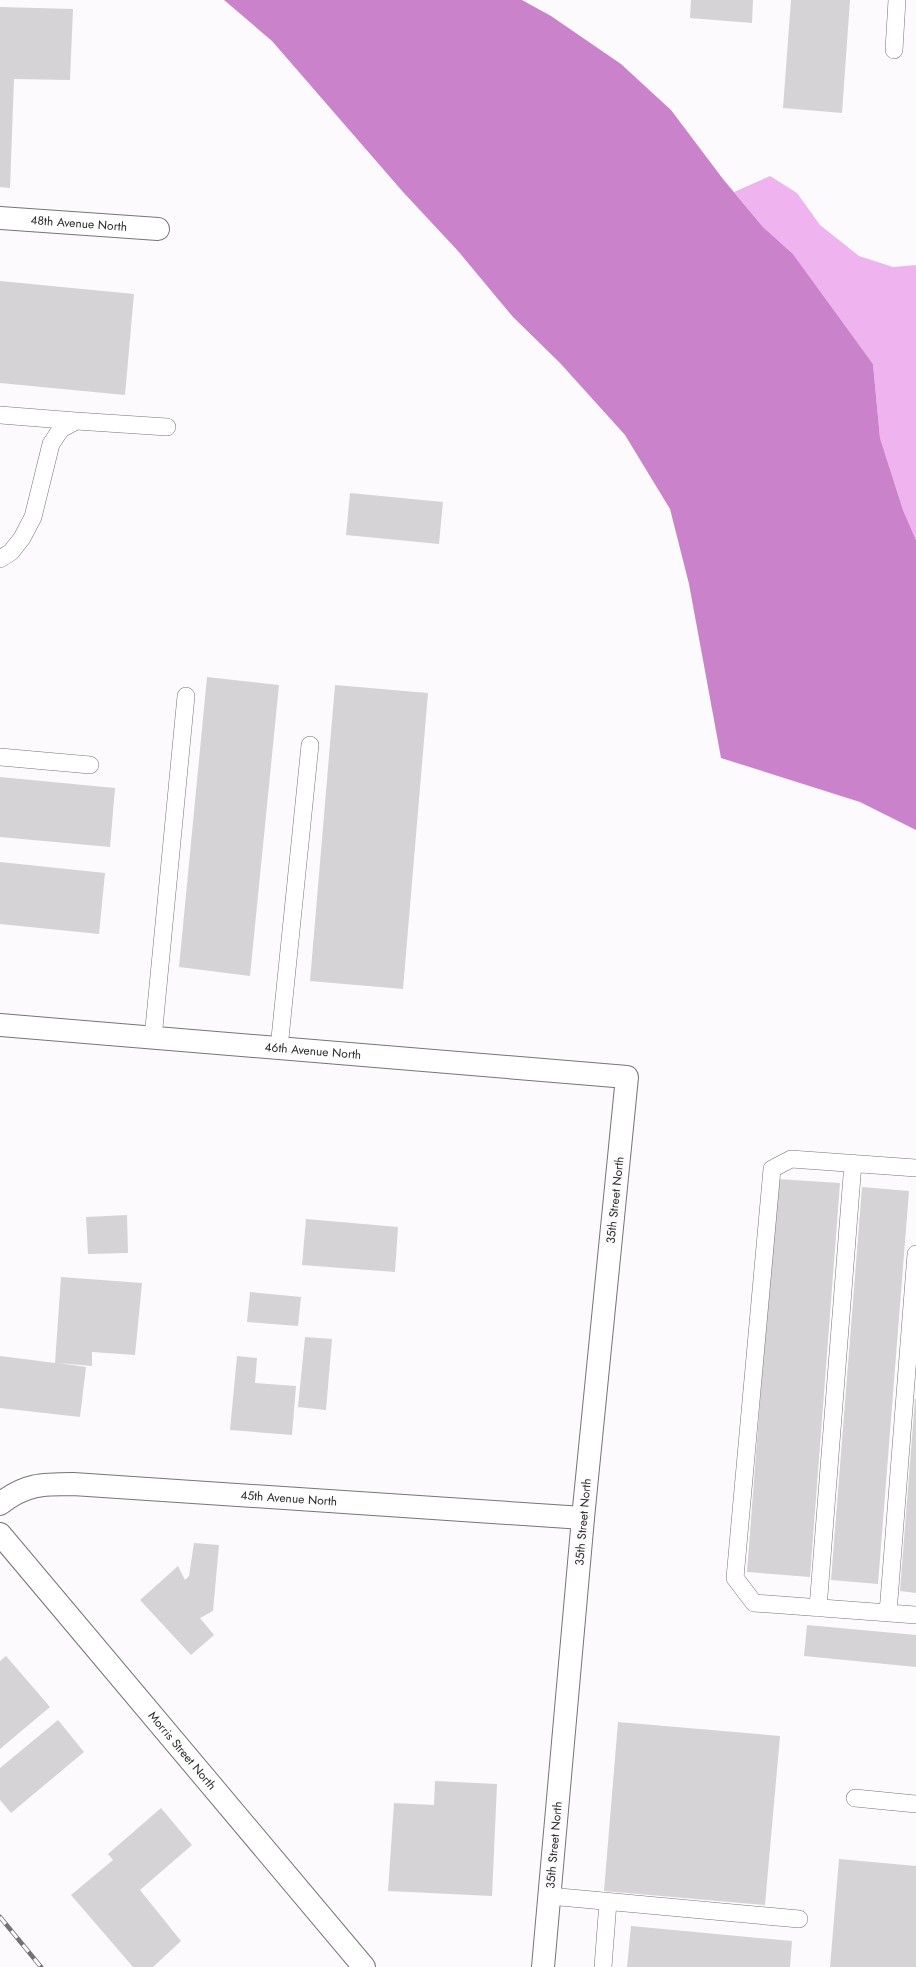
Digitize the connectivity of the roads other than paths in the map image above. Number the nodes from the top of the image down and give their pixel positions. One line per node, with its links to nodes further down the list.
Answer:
1 (897, 0): 2 (lane)
2 (894, 50)
3 (0, 218): 4 (street, 48th Avenue North)
4 (158, 230)
5 (0, 415): 6 (lane)
6 (76, 421): 7 (lane); 8 (lane)
7 (167, 427)
8 (0, 559)
9 (186, 696): 14 (lane)
10 (310, 745): 15 (lane)
11 (0, 757): 12 (lane)
12 (90, 765)
13 (0, 1025): 14 (street, 46th Avenue North)
14 (154, 1038): 15 (street, 46th Avenue North)
15 (279, 1048): 16 (street, 46th Avenue North)
16 (627, 1077): 21 (street, 35th Street North)
17 (852, 1163): 18 (lane); 23 (lane); 23 (lane)
18 (916, 1168)
19 (916, 1254): 24 (lane)
20 (0, 1504): 21 (street, 45th Avenue North)
21 (583, 1518): 28 (street, 35th Street North)
22 (0, 1534): 31 (street, Morris Street North)
23 (818, 1608): 24 (lane)
24 (888, 1613): 25 (lane)
25 (916, 1615)
26 (855, 1798): 27 (lane)
27 (916, 1804)
28 (549, 1896): 29 (lane); 32 (street, 35th Street North)
29 (608, 1902): 30 (lane); 33 (lane)
30 (799, 1919)
31 (364, 1967)
32 (542, 1967)
33 (603, 1967)

